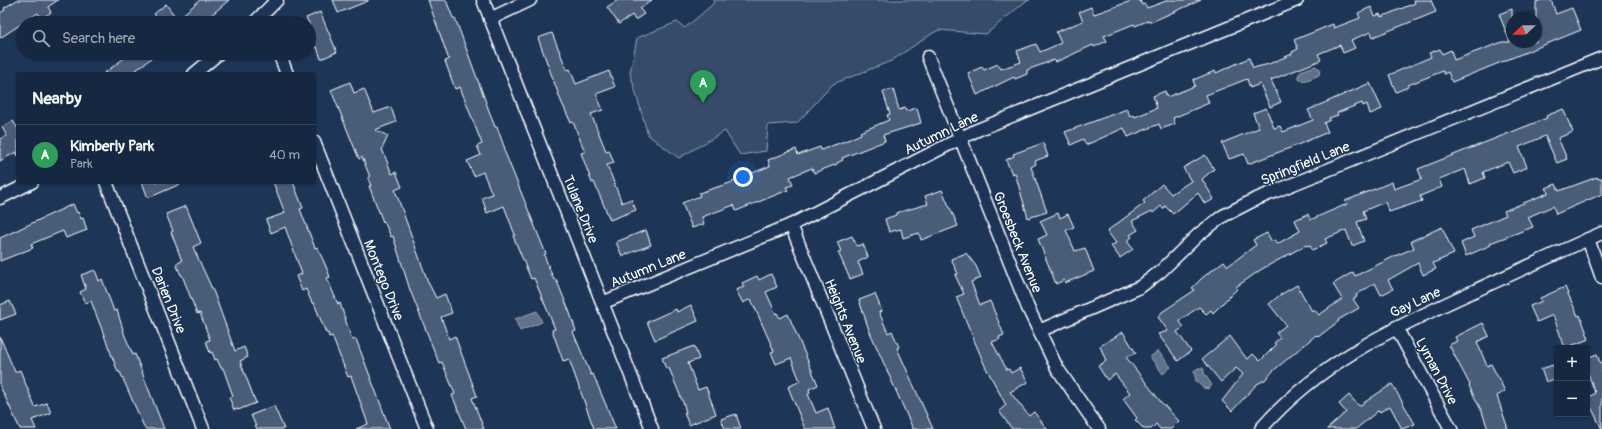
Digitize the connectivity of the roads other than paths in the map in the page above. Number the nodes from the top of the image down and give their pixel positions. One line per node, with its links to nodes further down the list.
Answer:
1 (277, 0): 5 (street)
2 (483, 0): 6 (street, Tulane Drive)
3 (530, 0): 6 (street)
4 (1297, 0): 13 (street, Autumn Lane)
5 (264, 16)
6 (490, 18): 22 (street, Tulane Drive)
7 (928, 57): 13 (street, Groesbeck Avenue)
8 (1602, 58): 24 (street, Springfield Lane)
9 (211, 60): 11 (street)
10 (282, 60): 12 (street)
11 (196, 72)
12 (286, 72)
13 (960, 139): 18 (street, Autumn Lane); 24 (street, Groesbeck Avenue)
14 (316, 147): 26 (street, Montego Drive)
15 (28, 184): 17 (street)
16 (107, 184): 25 (street, Darien Drive)
17 (0, 198)
18 (791, 225): 22 (street, Autumn Lane); 28 (street, Heights Avenue)
19 (1602, 233): 20 (street, Gay Lane)
20 (1588, 239): 21 (street); 23 (street, Gay Lane)
21 (1602, 278)
22 (602, 303): 27 (street, Tulane Drive)
23 (1396, 327): 30 (street, Gay Lane); 31 (street, Lyman Drive)
24 (1039, 331): 29 (street, Groesbeck Avenue)
25 (203, 429)
26 (427, 429)
27 (652, 429)
28 (874, 429)
29 (1099, 429)
30 (1261, 429)
31 (1451, 429)

